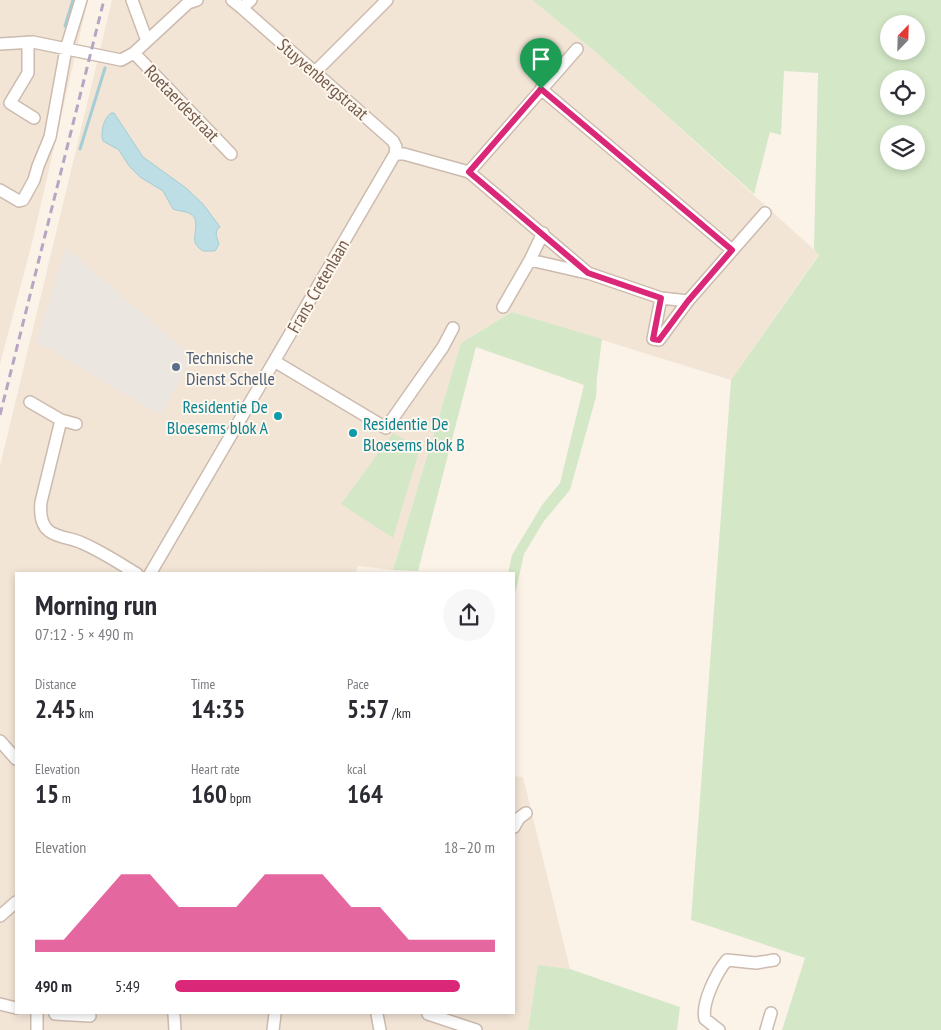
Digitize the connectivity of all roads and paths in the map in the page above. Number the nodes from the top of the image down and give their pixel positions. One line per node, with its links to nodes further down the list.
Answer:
1 (81, 0): 11 (street)
2 (132, 0): 8 (street)
3 (197, 0): 8 (street)
4 (232, 0): 7 (street, Stuyvenbergstraat)
5 (251, 0): 7 (street)
6 (387, 0): 14 (street)
7 (242, 8): 14 (street, Stuyvenbergstraat)
8 (147, 40): 13 (street)
9 (28, 42): 10 (street); 11 (street); 16 (street)
10 (0, 44)
11 (66, 49): 13 (street); 20 (street)
12 (577, 49): 15 (street)
13 (134, 53): 17 (street, Roetaerdestraat)
14 (314, 73): 18 (street, Stuyvenbergstraat)
15 (541, 89): 19 (street); 23 (street)
16 (34, 118)
17 (231, 154)
18 (395, 154): 19 (street); 30 (street, Frans Cretenlaan)
19 (469, 172): 22 (street)
20 (0, 190)
21 (765, 213): 23 (street)
22 (543, 233): 24 (street); 25 (street)
23 (732, 250): 27 (street)
24 (530, 260): 25 (street); 28 (street)
25 (588, 273): 26 (street)
26 (661, 298): 27 (street); 27 (street)
27 (688, 301)
28 (503, 308)
29 (453, 328): 30 (street)
30 (274, 361): 35 (street, Frans Cretenlaan)
31 (30, 402): 32 (street)
32 (61, 420): 33 (street); 34 (street)
33 (76, 424)
34 (133, 572)
35 (151, 572)
36 (0, 741): 37 (street)
37 (15, 758)
38 (526, 814): 39 (street)
39 (515, 825)
40 (15, 903): 41 (street)
41 (0, 916)
42 (774, 960): 59 (street)
43 (0, 1004): 44 (street)
44 (15, 1008)
45 (771, 1013): 60 (street)
46 (37, 1014): 54 (street)
47 (55, 1014): 52 (street)
48 (174, 1014): 55 (street)
49 (275, 1014): 56 (street)
50 (377, 1014): 57 (street)
51 (428, 1014): 53 (street)
52 (90, 1016)
53 (457, 1018): 58 (street)
54 (37, 1030)
55 (175, 1030)
56 (273, 1030)
57 (380, 1030)
58 (476, 1030)
59 (720, 1030)
60 (766, 1030)

